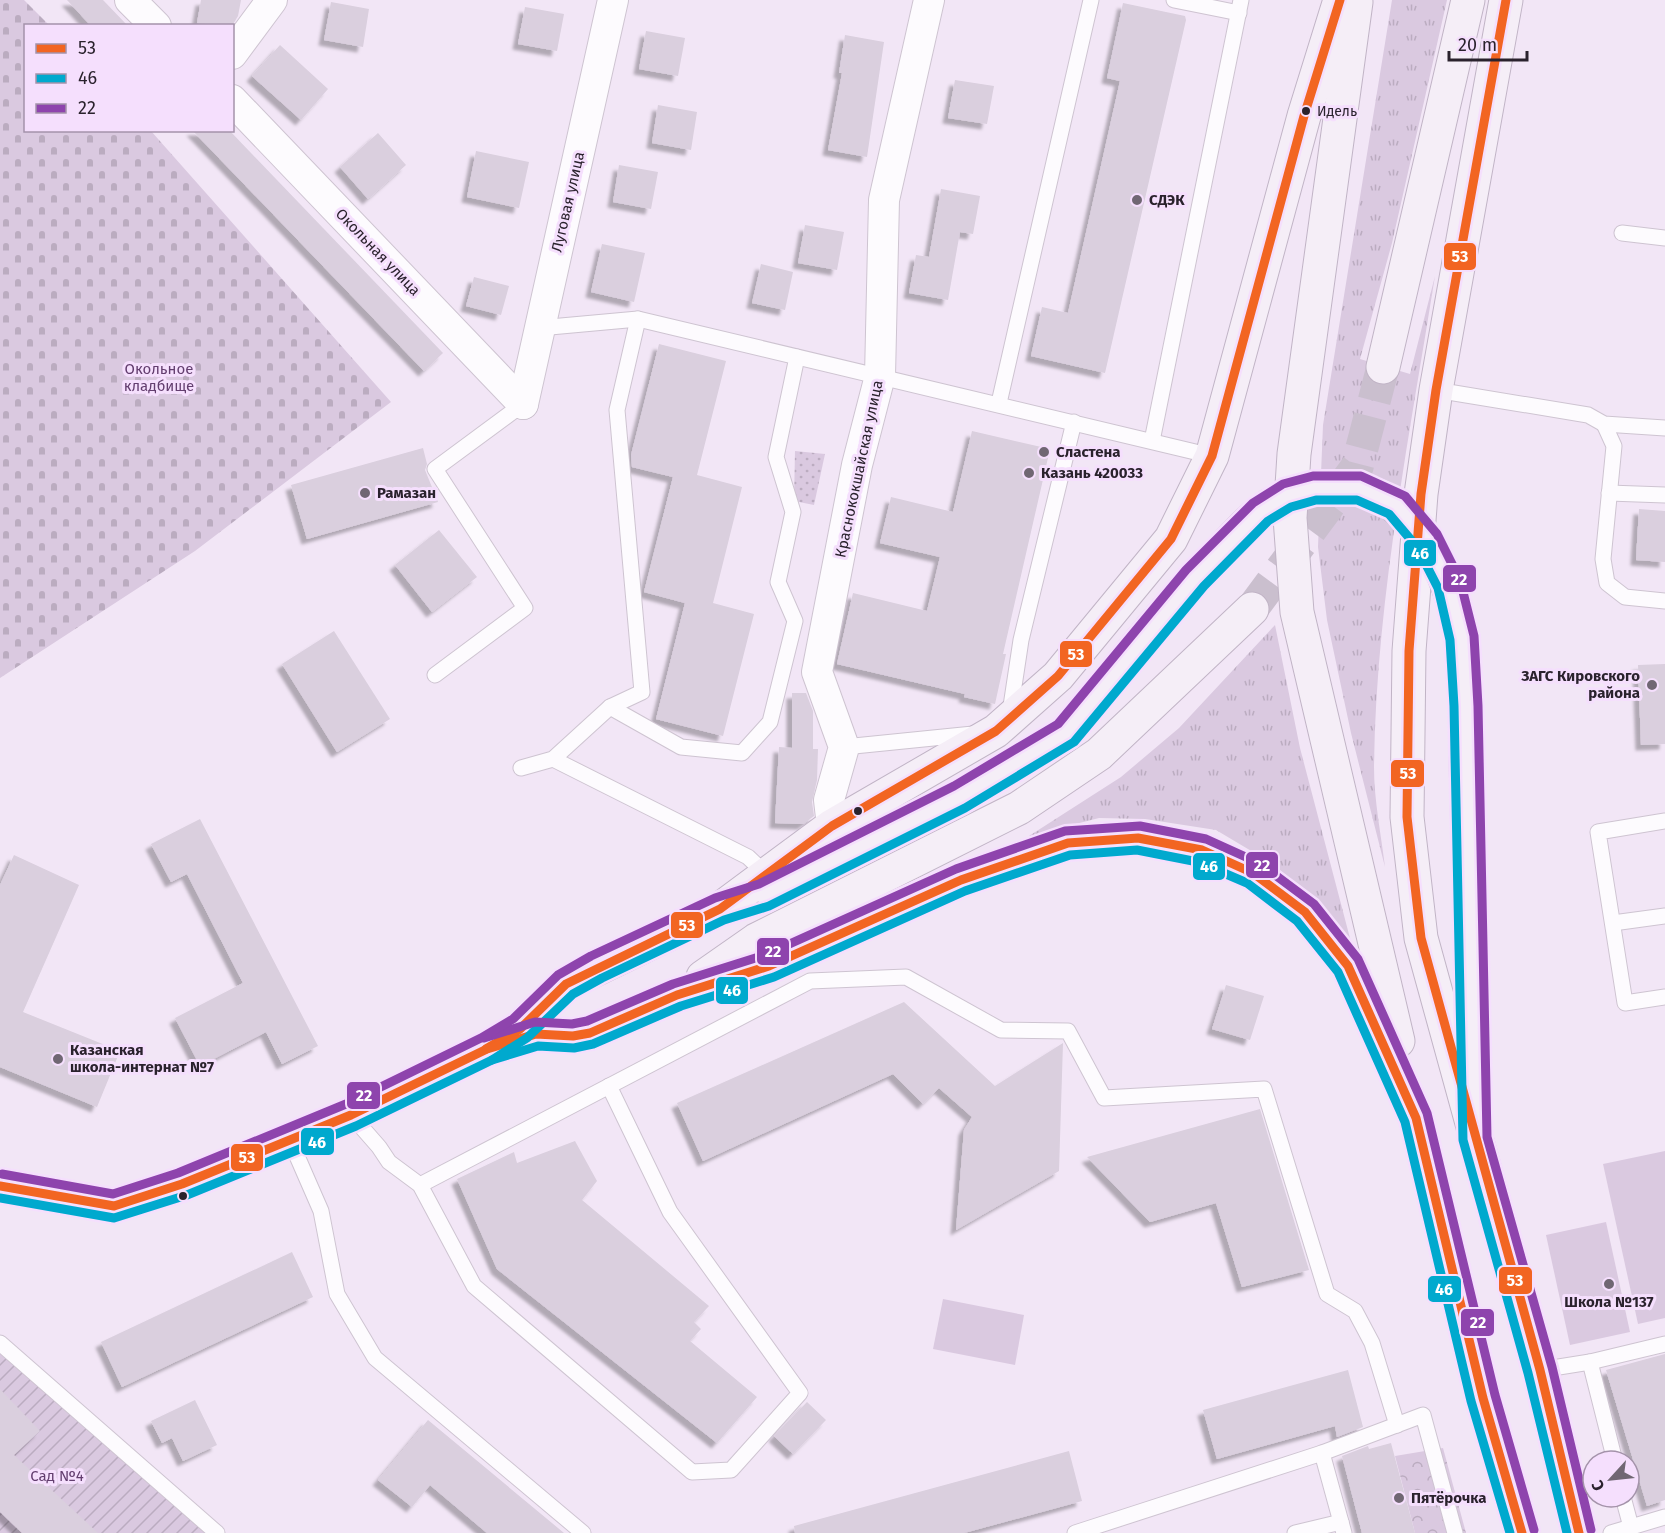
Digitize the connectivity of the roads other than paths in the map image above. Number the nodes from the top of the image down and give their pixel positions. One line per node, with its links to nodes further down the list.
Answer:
1 (130, 0): 12 (street)
2 (272, 0): 13 (street)
3 (613, 0): 18 (street, Луговая улица)
4 (929, 0): 21 (street, Краснококшайская улица)
5 (1091, 0): 23 (lane)
6 (1174, 0): 11 (lane)
7 (1340, 0): 29 (main road)
8 (1357, 0): 51 (main road)
9 (1468, 0): 20 (main road)
10 (1506, 0): 22 (main road)
11 (1240, 7): 28 (lane)
12 (154, 24)
13 (234, 51)
14 (234, 102): 24 (street, Окольная улица)
15 (1623, 233): 16 (lane)
16 (1665, 238)
17 (638, 319): 18 (lane); 19 (lane); 35 (lane)
18 (539, 328): 24 (street, Луговая улица)
19 (797, 357): 21 (lane); 35 (lane)
20 (1383, 367)
21 (880, 376): 23 (lane); 37 (street, Краснококшайская улица)
22 (1436, 390): 26 (lane); 52 (main road)
23 (999, 403): 25 (lane)
24 (523, 404): 34 (lane)
25 (1074, 422): 28 (lane); 36 (lane)
26 (1604, 424): 27 (lane); 30 (lane)
27 (1665, 428)
28 (1152, 441): 29 (lane)
29 (1212, 456): 36 (main road)
30 (1609, 493): 31 (lane); 32 (lane)
31 (1665, 495)
32 (1665, 601)
33 (1252, 609): 46 (main road)
34 (435, 675)
35 (610, 707): 38 (lane)
36 (996, 731): 37 (lane); 41 (main road)
37 (844, 747): 41 (street)
38 (553, 759): 39 (lane); 42 (lane)
39 (521, 768)
40 (1665, 821): 45 (lane)
41 (832, 826): 42 (main road)
42 (767, 875): 43 (main road)
43 (720, 909): 48 (main road); 52 (main road, bridge)
44 (1665, 916): 45 (lane)
45 (1613, 923): 47 (lane)
46 (677, 995): 48 (main road); 51 (main road)
47 (1665, 997)
48 (487, 1049): 50 (main road)
49 (609, 1086): 54 (lane); 54 (lane); 60 (lane)
50 (351, 1115): 53 (main road); 54 (lane)
51 (1416, 1118): 72 (main road)
52 (1475, 1139): 59 (main road)
53 (290, 1140): 55 (main road); 68 (lane)
54 (420, 1185)
55 (0, 1186)
56 (0, 1343): 67 (lane)
57 (1665, 1344): 58 (lane)
58 (1590, 1362): 59 (lane); 61 (lane)
59 (1540, 1370): 73 (main road)
60 (1397, 1425): 62 (lane); 71 (lane)
61 (1612, 1449)
62 (1322, 1453): 65 (lane); 69 (lane)
63 (1626, 1509): 66 (lane)
64 (1665, 1517): 66 (lane)
65 (1342, 1527): 70 (lane)
66 (1631, 1527): 74 (lane)
67 (217, 1533)
68 (583, 1533)
69 (1075, 1533)
70 (1295, 1533)
71 (1455, 1533)
72 (1522, 1533)
73 (1579, 1533)
74 (1611, 1533)

